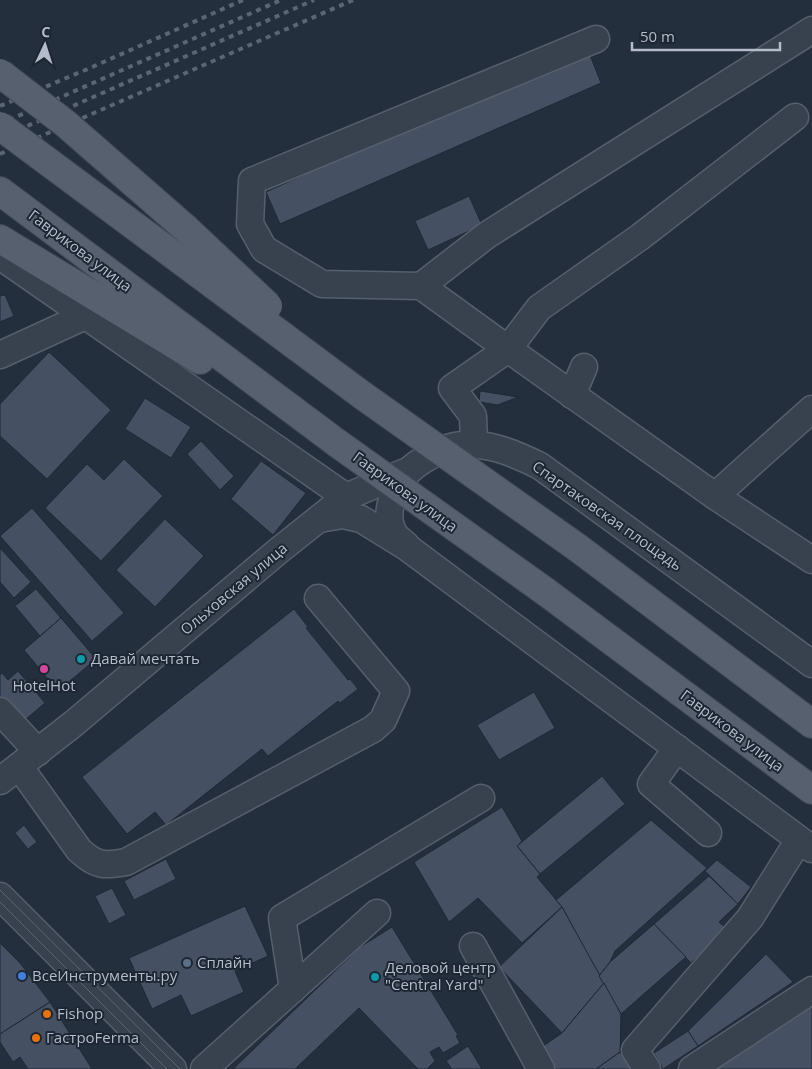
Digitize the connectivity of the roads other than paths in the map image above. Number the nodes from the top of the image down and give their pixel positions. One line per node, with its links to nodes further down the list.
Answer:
1 (812, 30): 9 (street)
2 (596, 39): 9 (street)
3 (0, 73): 14 (main road, bridge)
4 (795, 118): 11 (street)
5 (0, 126): 14 (main road, bridge)
6 (0, 191): 17 (main road, Гаврикова улица)
7 (0, 239): 17 (main road)
8 (0, 256): 10 (street)
9 (421, 286): 11 (street)
10 (85, 316): 12 (street); 21 (street)
11 (508, 349): 15 (street); 18 (street)
12 (0, 355)
13 (584, 367): 15 (street)
14 (362, 395): 28 (main road, bridge)
15 (572, 395): 20 (street)
16 (812, 409): 20 (street)
17 (337, 443): 31 (main road, Гаврикова улица, bridge)
18 (474, 445): 19 (street, Спартаковская площадь); 26 (street, Спартаковская площадь)
19 (409, 470): 21 (street, Ольховская улица); 23 (street, Спартаковская площадь)
20 (715, 496): 24 (street)
21 (346, 497): 22 (street, Ольховская улица)
22 (319, 519): 23 (street, Спартаковская площадь); 30 (street, Ольховская улица)
23 (408, 548): 29 (street, Спартаковская площадь)
24 (812, 560)
25 (318, 598): 30 (street)
26 (812, 664)
27 (0, 711): 30 (street)
28 (812, 724)
29 (677, 748): 33 (street); 34 (street, Спартаковская площадь)
30 (19, 766)
31 (812, 790)
32 (481, 798): 38 (street)
33 (708, 833)
34 (806, 844): 43 (street)
35 (0, 896): 40 (street)
36 (377, 913): 38 (street)
37 (473, 946): 42 (street)
38 (293, 989): 41 (street)
39 (812, 990): 44 (street)
40 (173, 1069)
41 (204, 1069)
42 (541, 1069)
43 (647, 1069)
44 (692, 1069)

